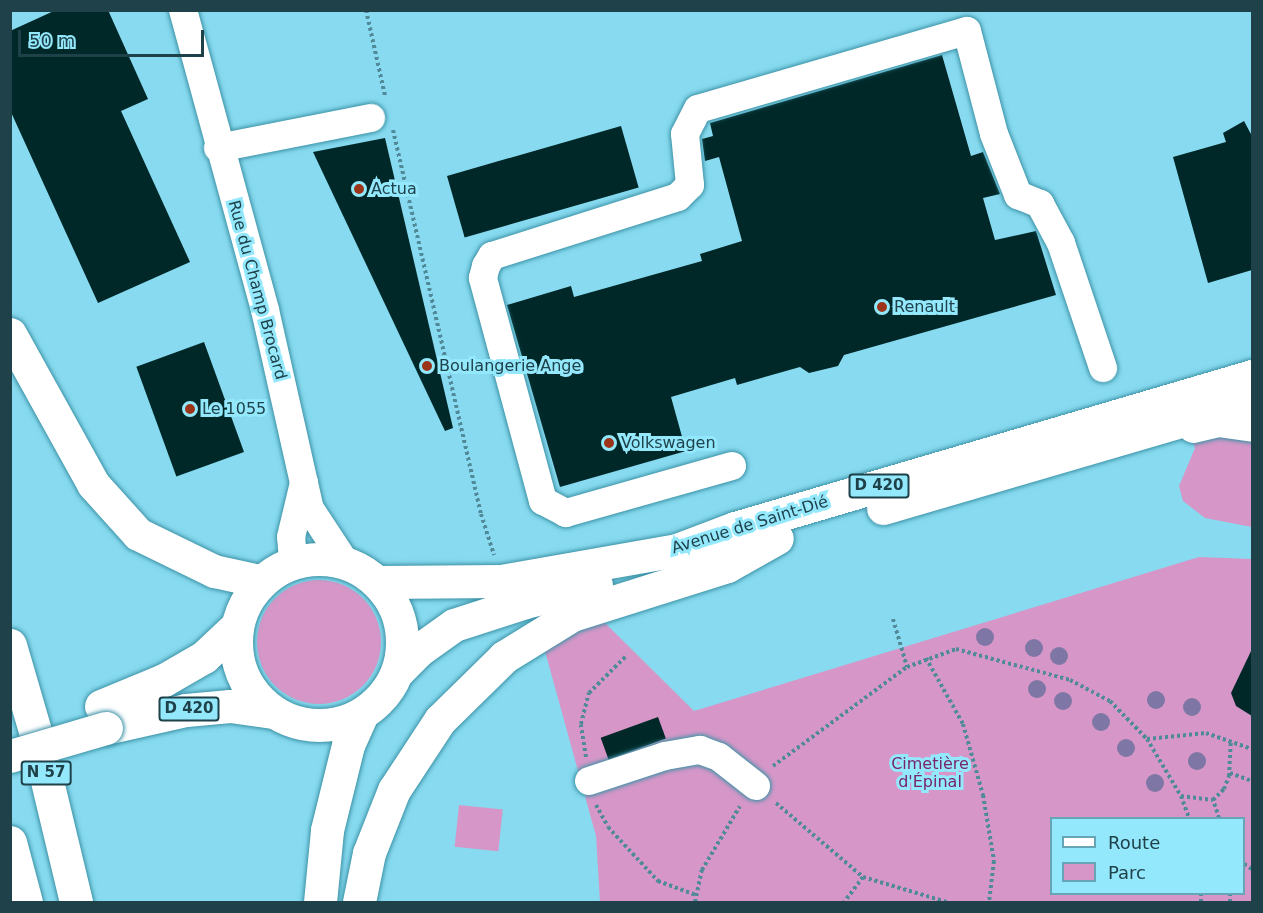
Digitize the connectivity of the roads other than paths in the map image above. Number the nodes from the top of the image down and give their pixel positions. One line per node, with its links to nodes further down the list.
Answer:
1 (183, 10): 4 (street, Rue du Champ Brocard)
2 (961, 21): 6 (street); 11 (street)
3 (383, 115): 4 (street)
4 (218, 148): 12 (street, Rue du Champ Brocard)
5 (10, 334): 16 (main road)
6 (1103, 368)
7 (1252, 375): 17 (main road, Avenue de Saint-Dié / D 420)
8 (1252, 400): 10 (main road, Avenue de Saint-Dié / D 420)
9 (1252, 428): 10 (street)
10 (1129, 439): 13 (main road, Avenue de Saint-Dié / D 420)
11 (732, 466)
12 (304, 481): 14 (street, Rue du Champ Brocard); 15 (street)
13 (777, 538): 20 (main road, Avenue de Saint-Dié / D 420); 32 (main road)
14 (345, 562): 15 (main road); 17 (main road)
15 (293, 563): 16 (main road)
16 (260, 581): 18 (main road)
17 (378, 582): 20 (main road)
18 (236, 627): 21 (main road); 23 (main road, D 420)
19 (10, 645): 30 (main road, N 57)
20 (398, 671): 22 (main road)
21 (273, 712): 22 (main road); 23 (main road, D 420)
22 (362, 714): 31 (main road)
23 (104, 717): 24 (main road, D 420); 25 (main road, D 420, bridge)
24 (10, 732)
25 (10, 756)
26 (589, 781): 27 (street)
27 (756, 786)
28 (10, 842): 29 (main road)
29 (26, 903)
30 (76, 903)
31 (320, 903)
32 (359, 903)

